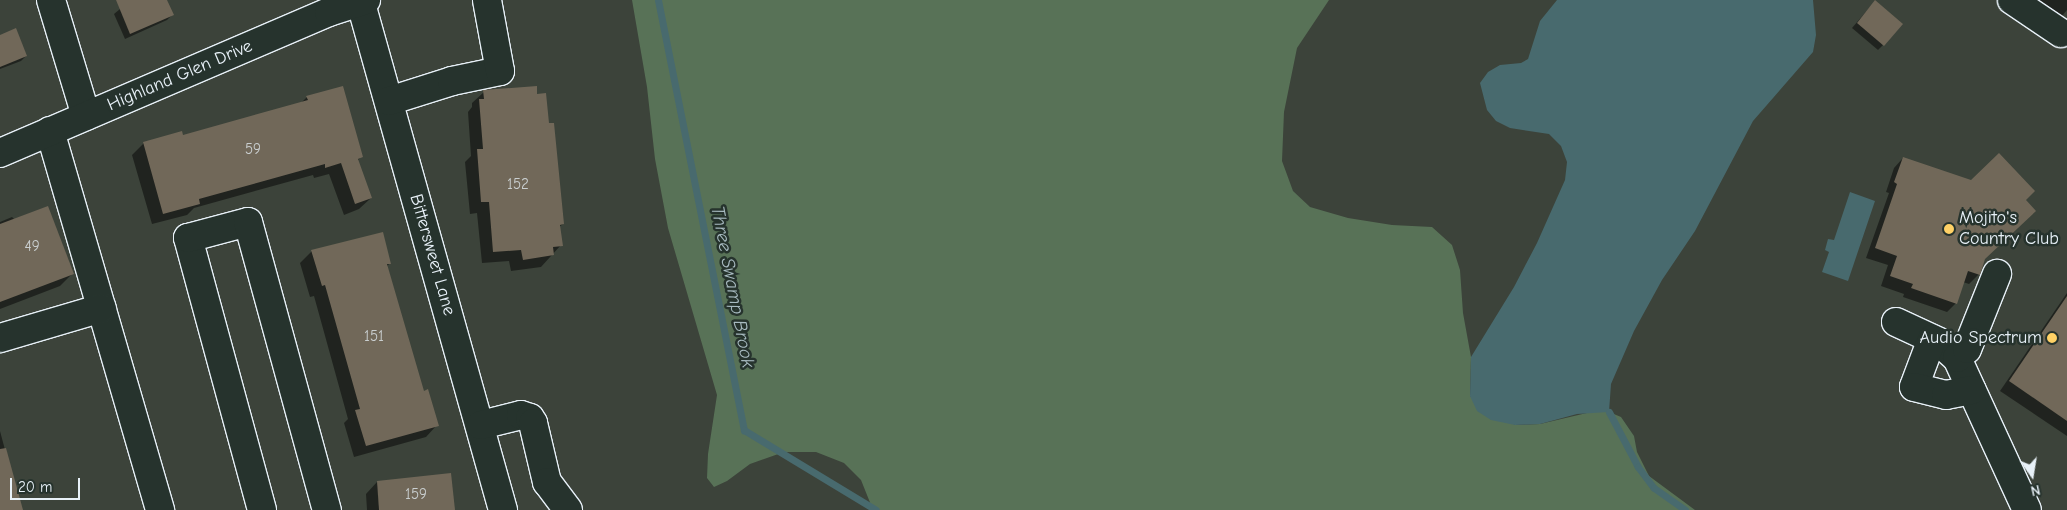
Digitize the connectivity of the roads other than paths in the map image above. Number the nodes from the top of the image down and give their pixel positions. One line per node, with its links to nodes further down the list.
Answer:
1 (51, 0): 7 (street)
2 (362, 0): 6 (street, Bittersweet Lane); 7 (street, Highland Glen Drive)
3 (487, 0): 6 (street)
4 (2012, 0): 5 (street)
5 (2061, 33)
6 (389, 101): 17 (street, Bittersweet Lane)
7 (86, 116): 8 (street, Highland Glen Drive)
8 (50, 132): 9 (street, Highland Glen Drive); 11 (street)
9 (0, 153)
10 (1997, 274): 15 (street)
11 (102, 308): 13 (street); 18 (street)
12 (1896, 322): 14 (street)
13 (0, 338)
14 (1932, 338): 15 (street); 16 (street)
15 (1956, 358): 16 (street)
16 (1972, 390): 23 (street)
17 (481, 425): 21 (street, Bittersweet Lane); 22 (street)
18 (160, 510)
19 (262, 510): 20 (street)
20 (327, 510)
21 (503, 510)
22 (568, 510)
23 (2027, 510)

